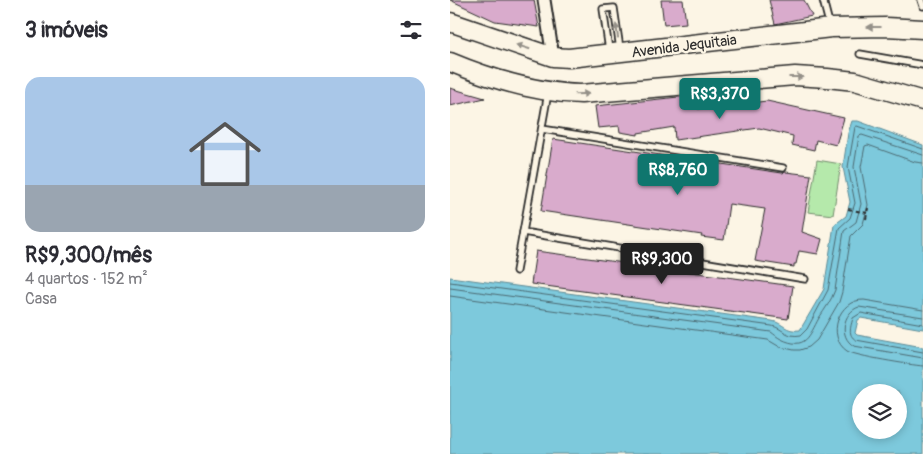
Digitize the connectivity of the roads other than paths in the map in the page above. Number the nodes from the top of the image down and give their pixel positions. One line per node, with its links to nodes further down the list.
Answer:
1 (544, 0): 10 (street)
2 (823, 0): 6 (lane)
3 (921, 0): 4 (lane)
4 (923, 6)
5 (450, 22): 10 (main road, Avenida Jequitaia, one-way to 5)
6 (831, 28): 7 (main road, Avenida Jequitaia, one-way to 6); 8 (main road, Avenida Jequitaia)
7 (923, 29)
8 (615, 54): 8 (lane, one-way to 8); 10 (main road, Avenida Jequitaia)
9 (860, 54): 12 (lane)
10 (553, 57)
11 (450, 62): 13 (main road)
12 (923, 65)
13 (549, 91): 14 (main road, one-way to 14); 15 (lane)
14 (923, 101)
15 (542, 129): 16 (lane); 17 (lane)
16 (783, 168)
17 (523, 232): 18 (lane); 19 (lane)
18 (516, 272)
19 (806, 279)

